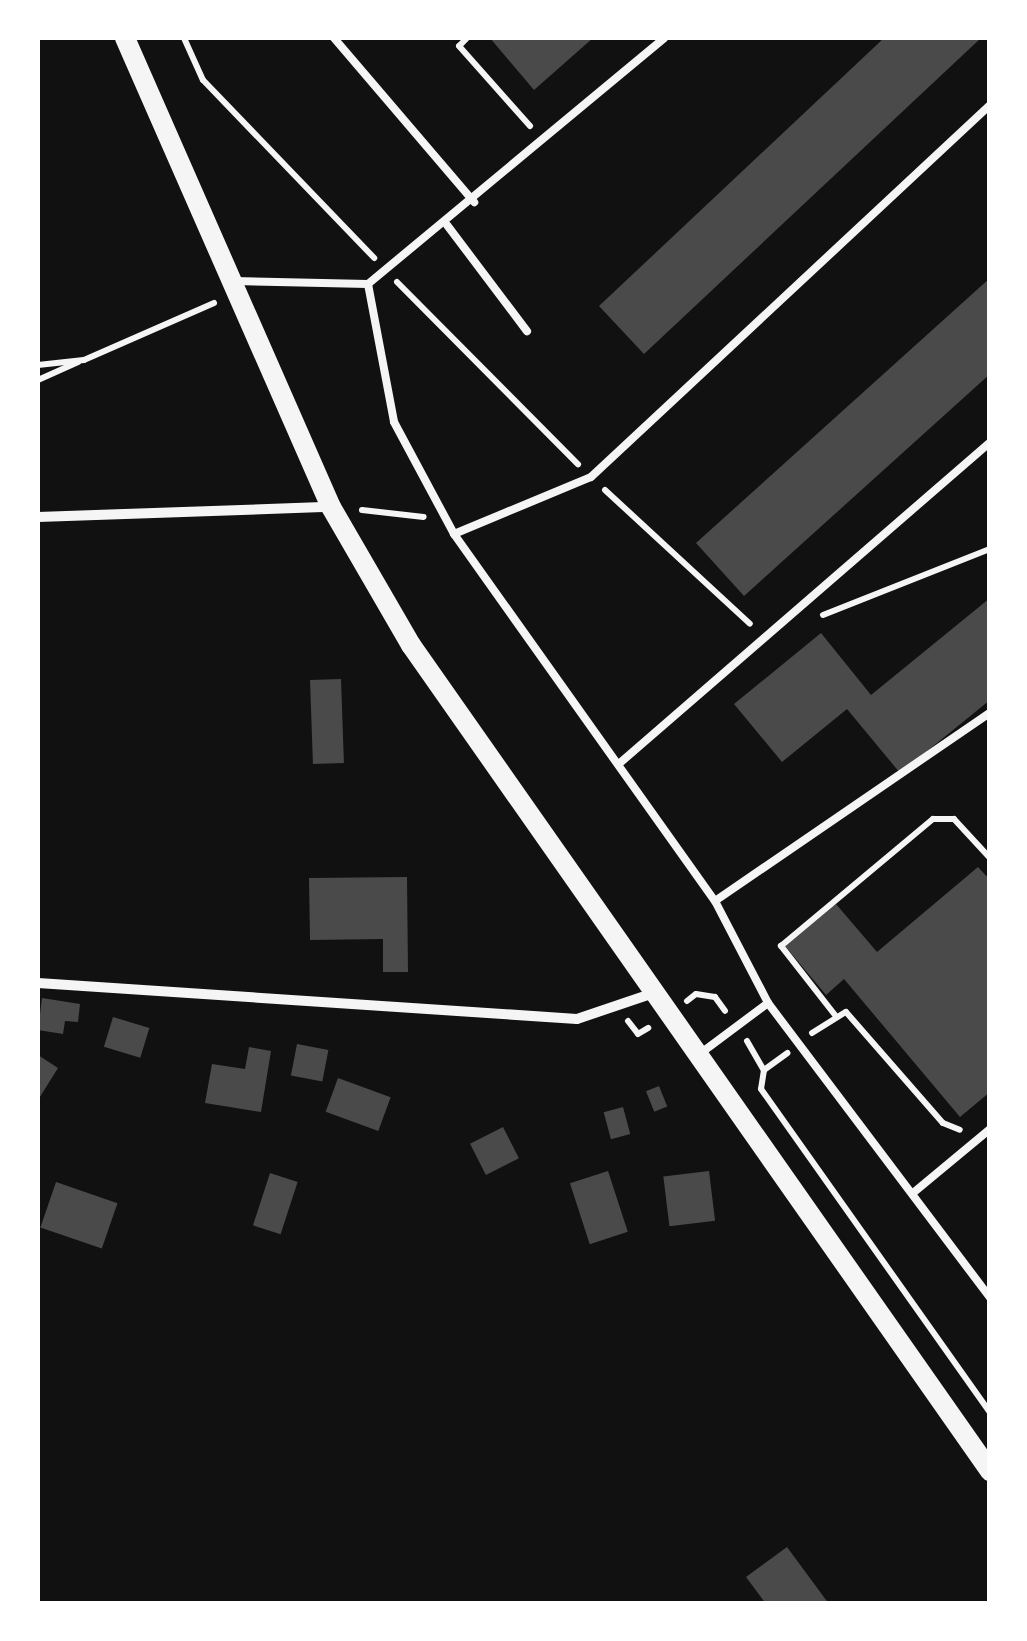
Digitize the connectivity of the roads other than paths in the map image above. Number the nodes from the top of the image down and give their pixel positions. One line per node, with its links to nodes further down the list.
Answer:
1 (124, 38): 8 (main road)
2 (334, 38): 5 (lane)
3 (664, 38): 5 (lane)
4 (990, 105): 13 (lane)
5 (474, 202): 6 (lane)
6 (446, 225): 7 (lane); 9 (lane)
7 (368, 284): 8 (lane); 13 (lane)
8 (234, 287): 11 (main road)
9 (526, 331)
10 (990, 442): 15 (lane)
11 (331, 507): 12 (street); 18 (main road)
12 (38, 517)
13 (454, 534): 15 (lane)
14 (990, 713): 16 (lane)
15 (621, 762): 16 (lane)
16 (715, 901): 19 (lane)
17 (38, 983): 18 (street)
18 (654, 992): 20 (main road)
19 (768, 1003): 20 (lane); 22 (lane)
20 (698, 1056): 24 (main road)
21 (990, 1129): 22 (lane)
22 (914, 1193): 23 (lane)
23 (990, 1298)
24 (990, 1471)

